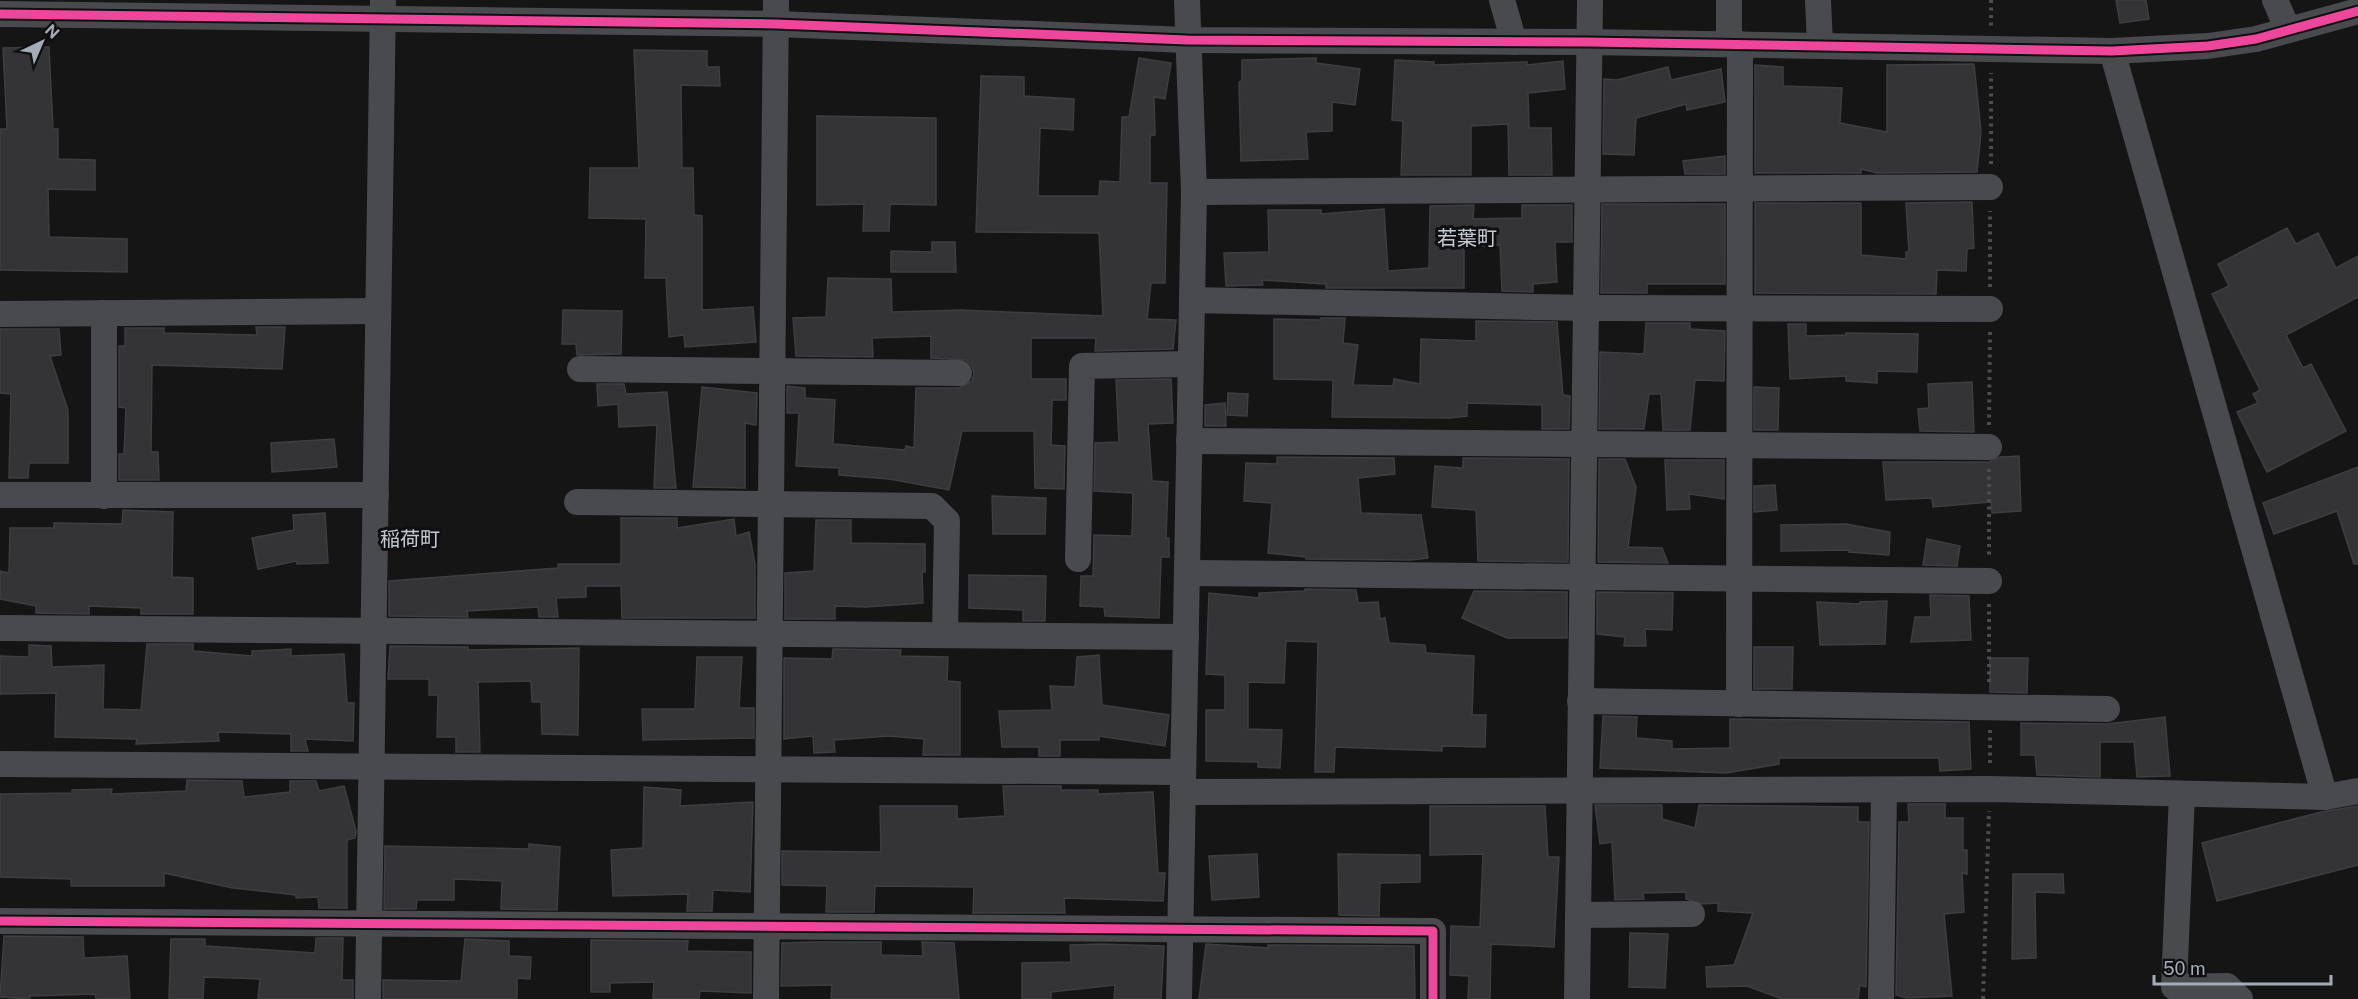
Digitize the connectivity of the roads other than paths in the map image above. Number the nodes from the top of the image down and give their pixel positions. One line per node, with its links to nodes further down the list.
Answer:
1 (1187, 0): 12 (street)
2 (1502, 0): 13 (street)
3 (1590, 0): 14 (street)
4 (1729, 0): 15 (street)
5 (1818, 0): 16 (street)
6 (2276, 0): 11 (street)
7 (383, 10): 9 (street); 10 (street); 26 (street)
8 (2358, 11): 11 (street)
9 (776, 12): 12 (street); 31 (street)
10 (0, 14)
11 (2288, 30): 17 (street)
12 (1187, 40): 13 (street); 21 (street)
13 (1514, 42): 14 (street)
14 (1588, 42): 15 (street); 20 (street)
15 (1734, 44): 16 (street); 19 (street)
16 (1820, 45): 17 (street)
17 (2112, 51): 63 (street)
18 (1990, 187): 19 (street)
19 (1740, 190): 20 (street); 24 (street)
20 (1586, 191): 21 (street); 23 (street)
21 (1194, 192): 22 (street)
22 (1192, 300): 23 (street); 29 (street)
23 (1585, 308): 24 (street); 34 (street)
24 (1740, 308): 25 (street); 35 (street)
25 (1990, 309)
26 (378, 311): 27 (street); 38 (street)
27 (104, 313): 28 (street); 39 (street)
28 (0, 314)
29 (1190, 364): 33 (street); 42 (street)
30 (580, 369): 31 (street)
31 (772, 371): 32 (street); 41 (street)
32 (959, 373)
33 (1189, 441): 34 (street); 43 (street)
34 (1583, 444): 35 (street); 44 (street)
35 (1740, 445): 36 (street); 45 (street)
36 (1989, 447)
37 (0, 495): 39 (street)
38 (376, 495): 39 (street); 48 (street)
39 (104, 496)
40 (577, 502): 41 (street)
41 (771, 504): 49 (street); 50 (street)
42 (1078, 559)
43 (1187, 573): 44 (street); 51 (street)
44 (1582, 577): 45 (street); 52 (street)
45 (1739, 579): 46 (street); 53 (street)
46 (1989, 581)
47 (0, 628): 48 (street)
48 (373, 631): 49 (street); 56 (street)
49 (770, 634): 50 (street); 57 (street)
50 (945, 635): 51 (street)
51 (1185, 637): 58 (street)
52 (1580, 701): 53 (street); 59 (street)
53 (1739, 704): 54 (street)
54 (2107, 709)
55 (0, 764): 56 (street)
56 (372, 767): 57 (street); 67 (street)
57 (768, 770): 58 (street); 68 (street)
58 (1183, 782): 59 (street); 69 (street)
59 (1579, 790): 60 (street); 65 (street)
60 (1884, 790): 62 (street); 75 (street)
61 (2358, 791): 63 (street)
62 (2182, 794): 63 (street); 76 (street)
63 (2325, 797)
64 (1692, 914): 65 (street)
65 (1578, 915): 74 (street)
66 (0, 921): 67 (street)
67 (369, 924): 68 (street); 70 (street)
68 (767, 926): 69 (street); 71 (street)
69 (1180, 929): 72 (street); 73 (street)
70 (368, 999)
71 (766, 999)
72 (1179, 999)
73 (1432, 999)
74 (1577, 999)
75 (1881, 999)
76 (2240, 999)

